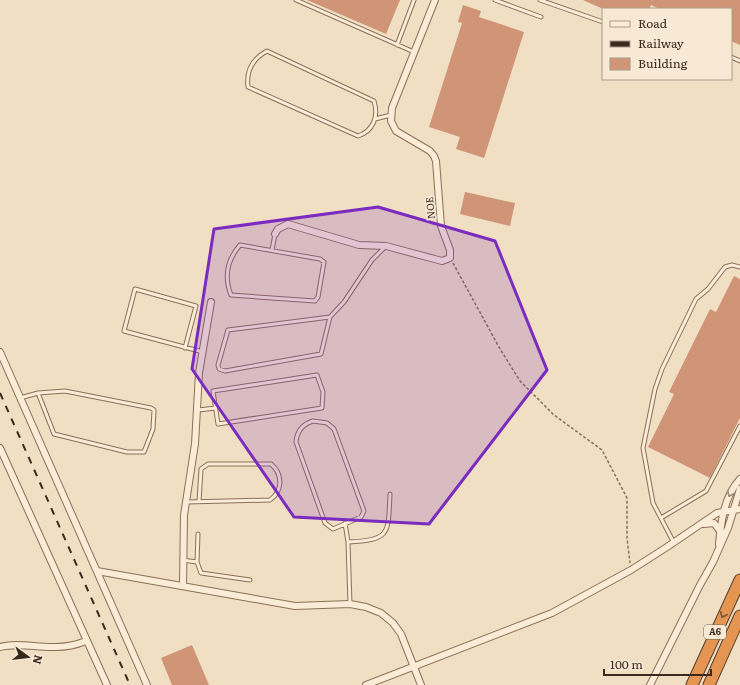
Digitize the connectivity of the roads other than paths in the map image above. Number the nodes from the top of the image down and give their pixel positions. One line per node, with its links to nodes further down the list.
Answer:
1 (296, 0): 8 (lane)
2 (414, 0): 8 (lane)
3 (435, 0): 9 (street)
4 (495, 0): 6 (lane)
5 (540, 0): 7 (lane)
6 (541, 17)
7 (602, 22)
8 (397, 45): 9 (lane)
9 (414, 52): 10 (street)
10 (391, 115): 11 (lane); 13 (street, NOE)
11 (376, 119): 11 (lane)
12 (275, 234): 13 (street); 14 (lane)
13 (386, 246): 17 (lane)
14 (272, 250): 14 (lane)
15 (740, 267): 35 (lane)
16 (211, 302): 20 (street)
17 (330, 317): 17 (lane)
18 (185, 348): 18 (lane); 20 (lane)
19 (0, 352): 22 (street)
20 (203, 352): 24 (street)
21 (38, 393): 21 (lane); 22 (lane)
22 (20, 398): 45 (street)
23 (216, 408): 23 (lane); 24 (lane)
24 (198, 410): 31 (street)
25 (740, 426): 35 (lane)
26 (0, 448): 51 (street)
27 (740, 479): 34 (street, one-way to 34)
28 (740, 490): 30 (street); 33 (street)
29 (390, 494): 40 (lane)
30 (740, 499)
31 (186, 502): 32 (lane); 43 (street)
32 (199, 502): 32 (lane)
33 (737, 509): 34 (street); 42 (street)
34 (723, 511): 37 (street); 38 (street)
35 (661, 518): 41 (lane)
36 (345, 524): 36 (lane); 40 (lane)
37 (700, 525): 38 (street); 41 (street)
38 (720, 531): 42 (street)
39 (198, 534): 44 (lane)
40 (348, 542): 49 (lane)
41 (674, 543): 53 (street)
42 (719, 547): 58 (street)
43 (182, 560): 44 (lane); 48 (street)
44 (197, 562): 46 (lane)
45 (97, 571): 48 (street); 55 (street)
46 (250, 580)
47 (740, 580): 59 (highway, Α6, one-way to 59)
48 (183, 586): 49 (street)
49 (350, 604): 53 (street)
50 (740, 616): 60 (highway, Α6)
51 (86, 641): 52 (street); 54 (street)
52 (0, 647)
53 (415, 667): 56 (street); 57 (street)
54 (107, 685)
55 (147, 685)
56 (366, 685)
57 (421, 685)
58 (650, 685)
59 (692, 685)
60 (709, 685)

